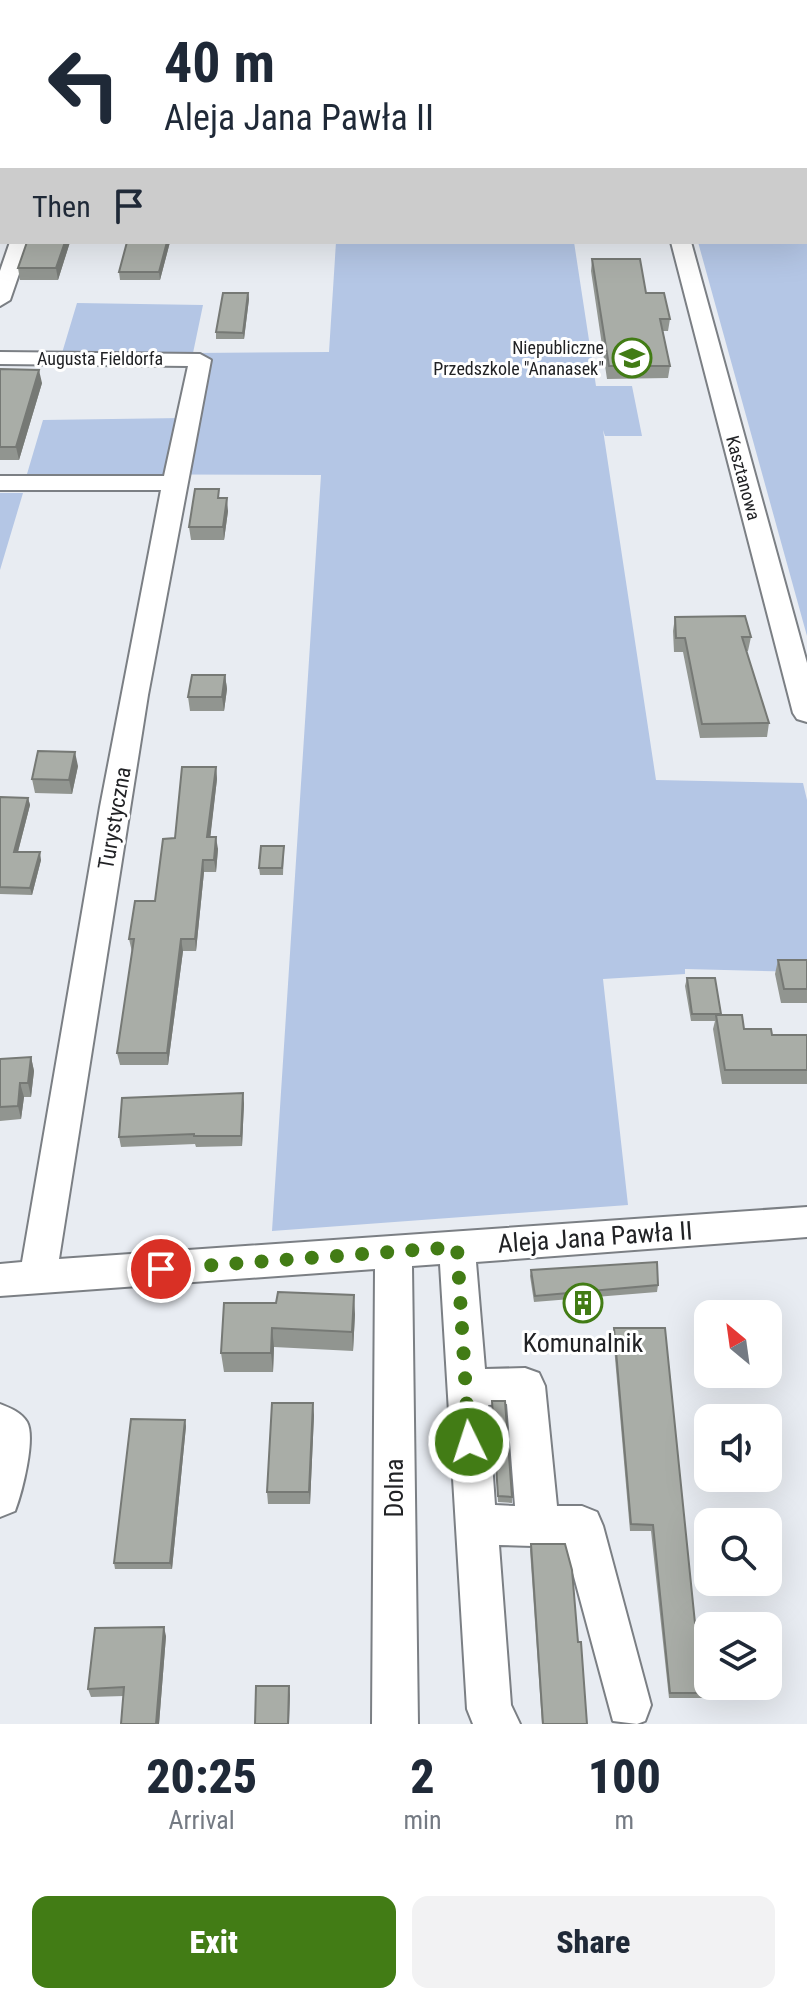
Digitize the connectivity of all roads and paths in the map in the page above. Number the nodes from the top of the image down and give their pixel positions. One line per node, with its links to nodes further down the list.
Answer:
1 (19, 244): 3 (street)
2 (682, 244): 8 (street, Kasztanowa)
3 (0, 300)
4 (0, 358): 5 (street, Augusta Fieldorfa)
5 (200, 360): 7 (street, Turystyczna)
6 (0, 483): 7 (street)
7 (173, 483): 12 (street, Turystyczna)
8 (807, 713)
9 (807, 1222): 10 (street, Aleja Jana Pawła II)
10 (457, 1247): 11 (street, Aleja Jana Pawła II); 14 (street)
11 (393, 1251): 12 (street, Aleja Jana Pawła II); 20 (street, Dolna)
12 (40, 1278): 13 (street, Aleja Jana Pawła II)
13 (0, 1280)
14 (465, 1387): 17 (street); 18 (street)
15 (0, 1423): 16 (street)
16 (0, 1497)
17 (475, 1524): 18 (street); 21 (street)
18 (538, 1527): 19 (street)
19 (629, 1705)
20 (395, 1724)
21 (497, 1724)

